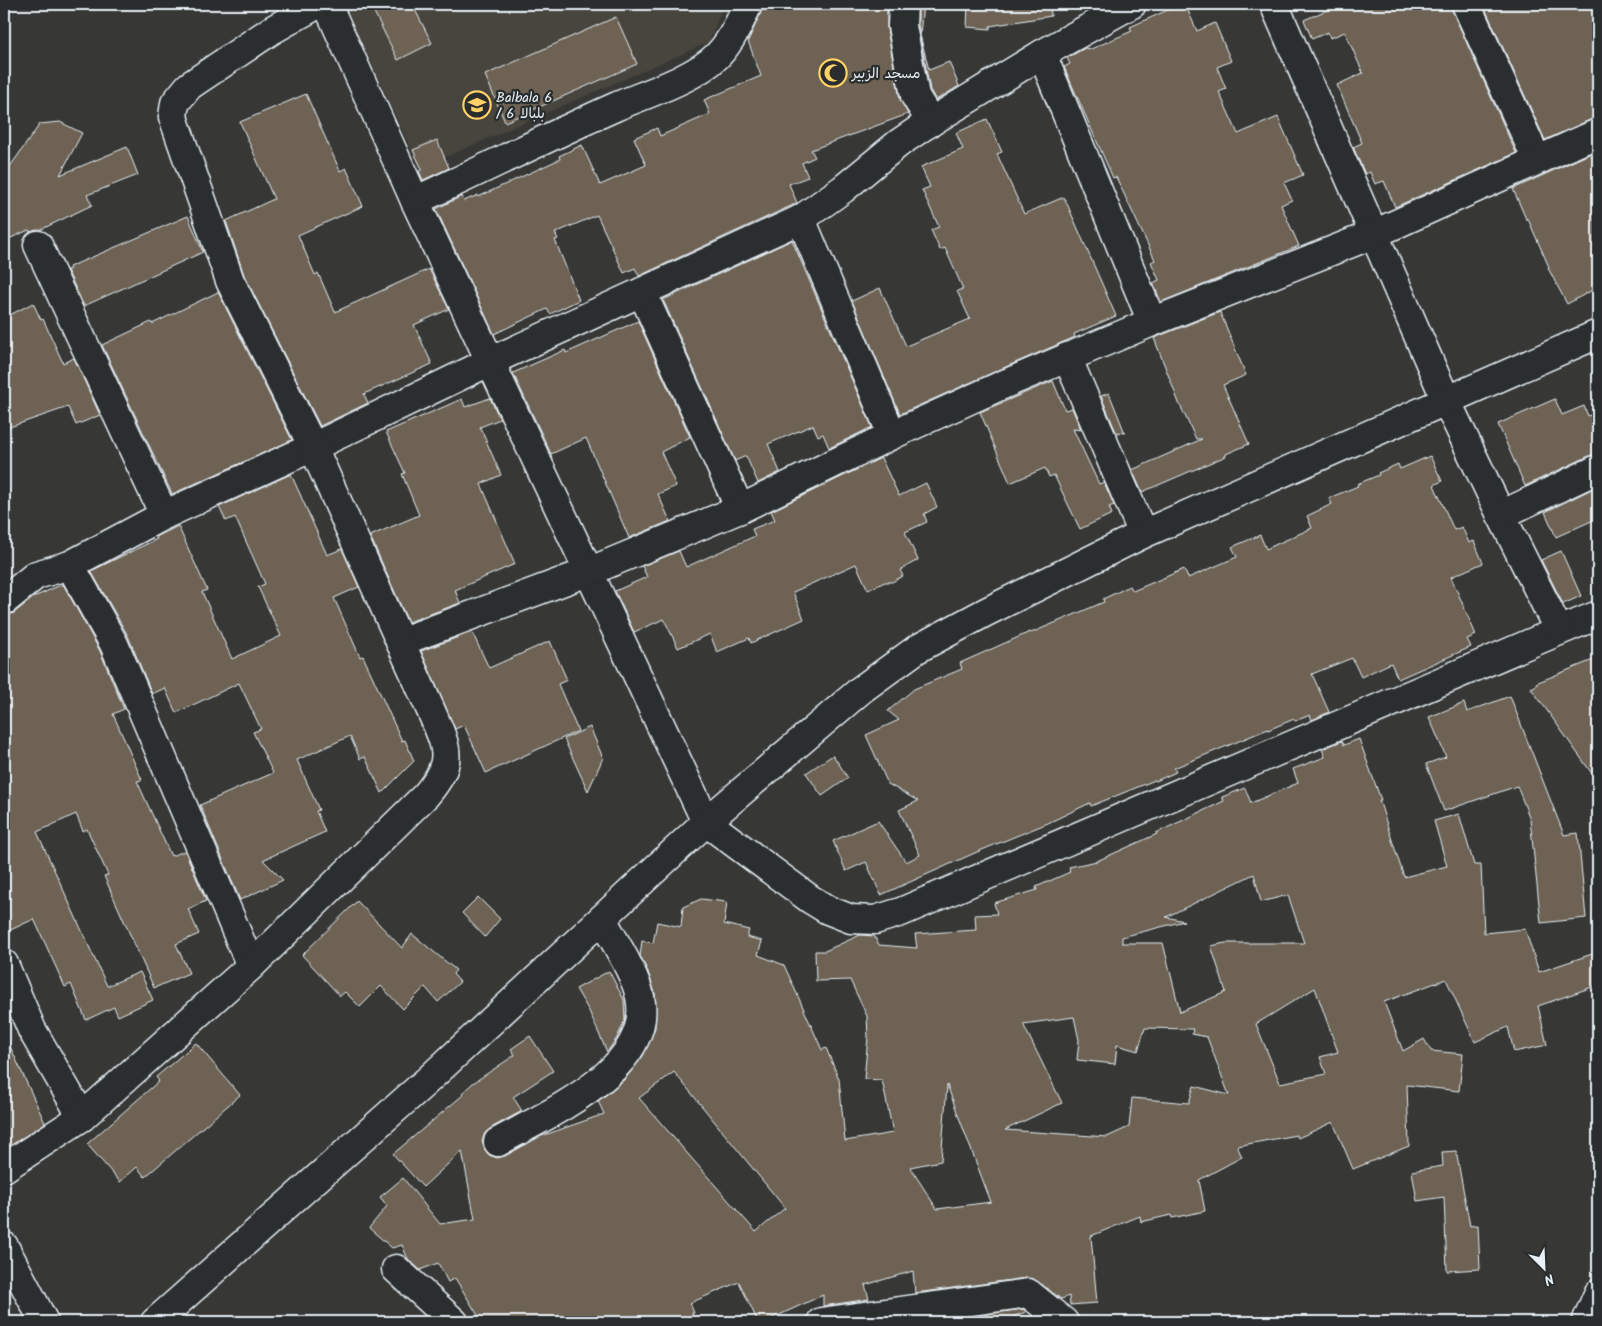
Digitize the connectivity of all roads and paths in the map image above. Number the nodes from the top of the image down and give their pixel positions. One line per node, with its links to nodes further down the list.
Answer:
1 (318, 4): 23 (main road)
2 (327, 4): 12 (main road)
3 (748, 4): 12 (main road)
4 (903, 4): 9 (main road)
5 (1132, 4): 8 (main road)
6 (1466, 4): 11 (main road)
7 (1282, 6): 14 (main road)
8 (1042, 54): 9 (main road); 17 (main road)
9 (931, 122): 13 (main road)
10 (1598, 133): 11 (main road)
11 (1537, 160): 14 (main road)
12 (415, 201): 20 (main road)
13 (801, 219): 16 (main road); 22 (main road)
14 (1374, 234): 17 (main road); 21 (main road)
15 (38, 245): 26 (main road)
16 (642, 292): 20 (main road); 25 (main road)
17 (1152, 322): 19 (main road)
18 (1598, 334): 21 (main road)
19 (1067, 357): 22 (main road); 28 (main road)
20 (491, 361): 23 (main road); 30 (main road)
21 (1446, 400): 27 (main road); 28 (main road)
22 (892, 435): 25 (main road)
23 (313, 447): 26 (main road); 34 (main road)
24 (1598, 469): 27 (main road)
25 (740, 509): 30 (main road)
26 (164, 515): 29 (main road)
27 (1501, 515): 33 (main road)
28 (1143, 534): 35 (main road)
29 (70, 565): 31 (main road); 38 (main road)
30 (588, 572): 34 (main road); 35 (main road)
31 (4, 601)
32 (1598, 615): 33 (main road)
33 (1559, 630): 35 (main road)
34 (400, 642): 38 (main road)
35 (706, 822): 36 (main road)
36 (602, 919): 40 (main road); 46 (main road)
37 (4, 964): 39 (main road)
38 (251, 966): 39 (main road)
39 (82, 1117): 41 (main road)
40 (498, 1142)
41 (4, 1168)
42 (4, 1246): 45 (main road)
43 (396, 1269): 47 (main road)
44 (1598, 1294): 50 (main road)
45 (44, 1322)
46 (155, 1322)
47 (454, 1322)
48 (820, 1322): 49 (main road)
49 (1064, 1322)
50 (1586, 1322)

